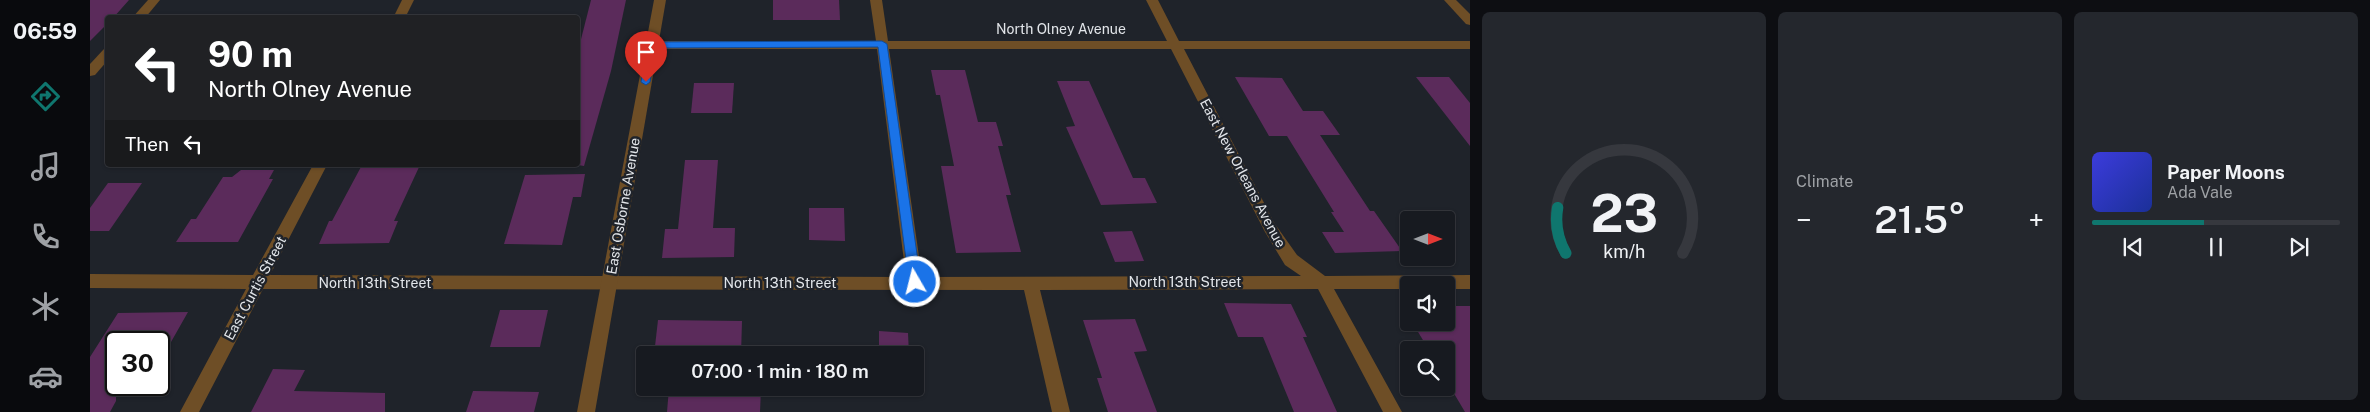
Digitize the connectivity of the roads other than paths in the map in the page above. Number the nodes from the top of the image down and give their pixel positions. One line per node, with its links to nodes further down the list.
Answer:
1 (154, 0): 7 (street)
2 (408, 0): 8 (street)
3 (660, 0): 12 (street, East Osborne Avenue)
4 (876, 0): 11 (street)
5 (1152, 0): 10 (street, East New Orleans Avenue)
6 (1450, 0): 9 (street)
7 (141, 15)
8 (400, 15)
9 (1470, 21)
10 (1175, 43): 11 (street, North Olney Avenue); 13 (street, North Olney Avenue); 21 (street, East New Orleans Avenue)
11 (882, 44): 12 (street, North Olney Avenue); 19 (street)
12 (652, 45): 23 (street, East Osborne Avenue)
13 (1470, 45)
14 (105, 55): 15 (street)
15 (90, 72)
16 (319, 167): 18 (street, East Curtis Street)
17 (90, 281): 18 (street, North 13th Street)
18 (258, 282): 23 (street, North 13th Street); 24 (street, East Curtis Street)
19 (915, 282): 20 (street, North 13th Street); 23 (street, North 13th Street)
20 (1030, 282): 21 (street, North 13th Street); 26 (street)
21 (1322, 282): 22 (street, North 13th Street); 27 (street, East New Orleans Avenue)
22 (1470, 282)
23 (609, 284): 25 (street, East Osborne Avenue)
24 (189, 412)
25 (586, 412)
26 (1061, 412)
27 (1393, 412)

